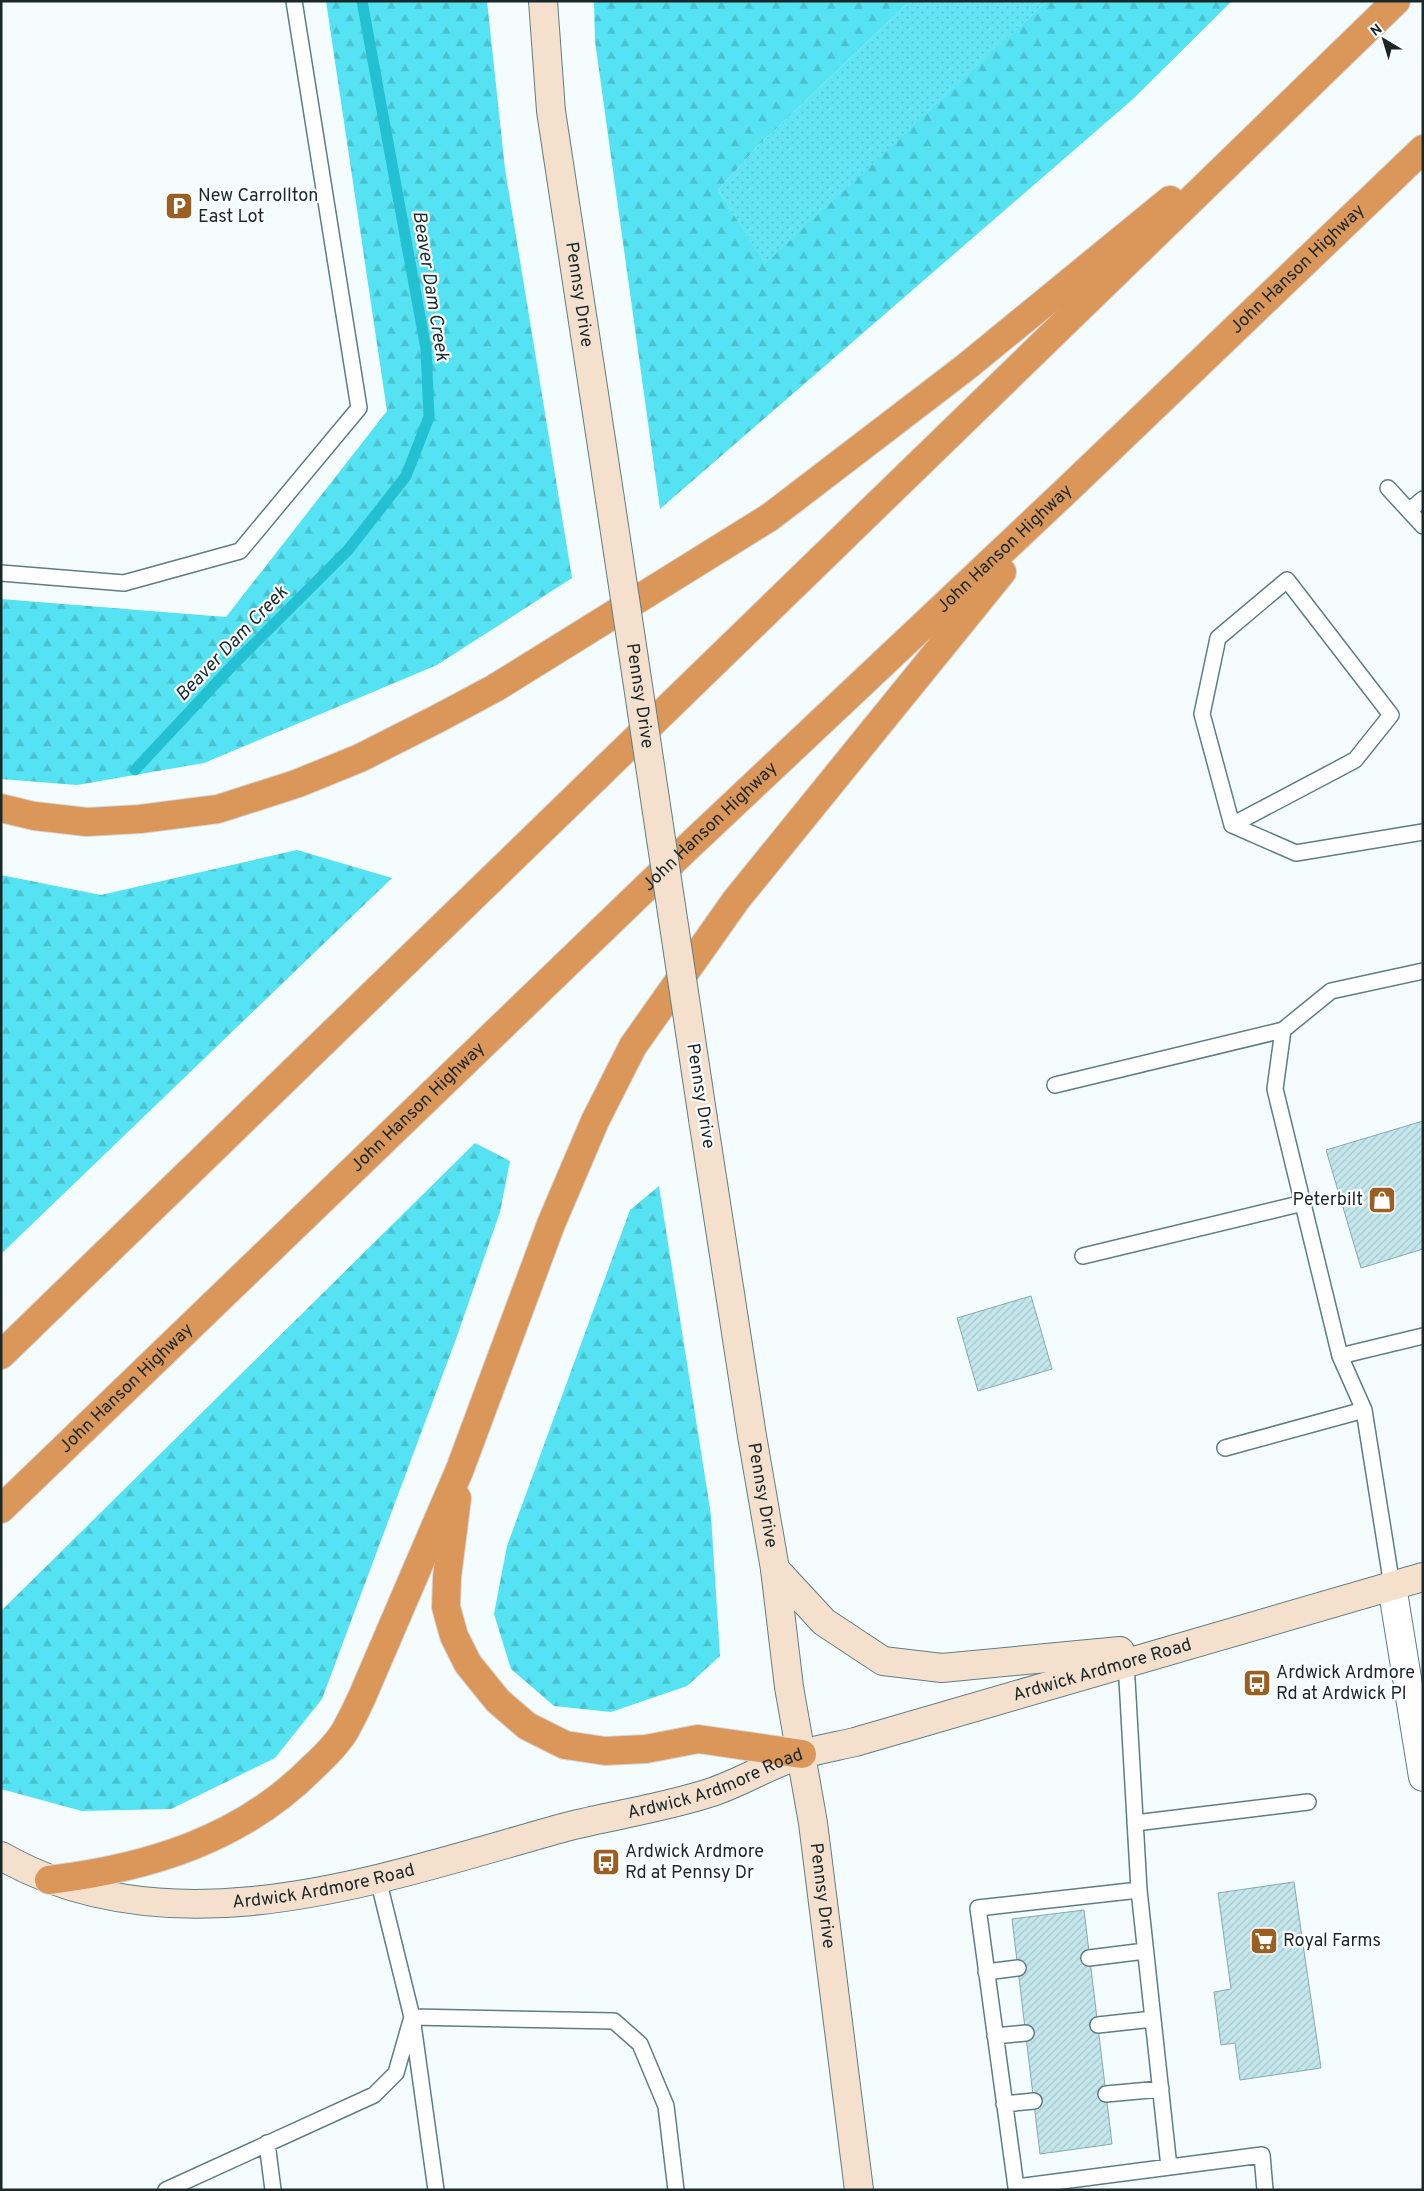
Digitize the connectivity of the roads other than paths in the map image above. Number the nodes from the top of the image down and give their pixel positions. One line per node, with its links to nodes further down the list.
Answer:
1 (294, 1): 11 (lane)
2 (543, 1): 27 (main road, Pennsy Drive, bridge)
3 (1396, 1): 4 (highway)
4 (1318, 78): 12 (highway); 21 (highway)
5 (1423, 149): 7 (highway, John Hanson Highway)
6 (1388, 488): 9 (lane)
7 (1067, 490): 25 (highway); 26 (highway, John Hanson Highway)
8 (1423, 499): 9 (lane)
9 (1409, 511): 10 (lane)
10 (1423, 526)
11 (1, 573)
12 (1, 808)
13 (1232, 825): 13 (lane); 14 (lane)
14 (1423, 832)
15 (1423, 971): 16 (lane)
16 (1283, 1030): 17 (lane); 18 (lane)
17 (1055, 1085)
18 (1303, 1203): 19 (lane); 22 (lane)
19 (1083, 1256)
20 (1423, 1336): 22 (lane)
21 (1, 1355)
22 (1340, 1356): 23 (lane)
23 (1364, 1410): 24 (lane); 29 (lane)
24 (1225, 1448)
25 (460, 1469): 32 (highway); 38 (highway)
26 (1, 1509)
27 (775, 1568): 30 (main road); 32 (main road, Pennsy Drive)
28 (1423, 1577): 29 (main road, Ardwick Ardmore Road)
29 (1392, 1586): 30 (main road, Ardwick Ardmore Road); 33 (street)
30 (1185, 1645): 31 (main road, Ardwick Ardmore Road)
31 (1126, 1662): 32 (main road, Ardwick Ardmore Road); 35 (lane)
32 (802, 1754): 37 (main road, Ardwick Ardmore Road); 60 (main road, Pennsy Drive)
33 (1423, 1777)
34 (1308, 1802): 35 (lane)
35 (1135, 1823): 39 (lane)
36 (1, 1856): 38 (main road, Ardwick Ardmore Road)
37 (378, 1879): 38 (main road, Ardwick Ardmore Road); 44 (lane)
38 (49, 1880)
39 (1139, 1890): 40 (lane); 43 (lane)
40 (1145, 1951): 41 (lane); 45 (lane)
41 (1089, 1958)
42 (1018, 1968): 43 (lane)
43 (986, 1972): 48 (lane)
44 (412, 2017): 53 (lane); 58 (lane); 59 (lane)
45 (1153, 2019): 46 (lane); 49 (lane)
46 (1098, 2025)
47 (1026, 2033): 48 (lane)
48 (995, 2036): 52 (lane)
49 (1161, 2089): 50 (lane); 54 (lane)
50 (1106, 2094)
51 (1034, 2101): 52 (lane)
52 (1004, 2104): 55 (lane)
53 (267, 2143): 56 (lane); 57 (lane)
54 (1169, 2167): 55 (lane); 61 (lane)
55 (1015, 2189)
56 (166, 2190)
57 (274, 2190)
58 (436, 2190)
59 (676, 2190)
60 (859, 2190)
61 (1265, 2190)

